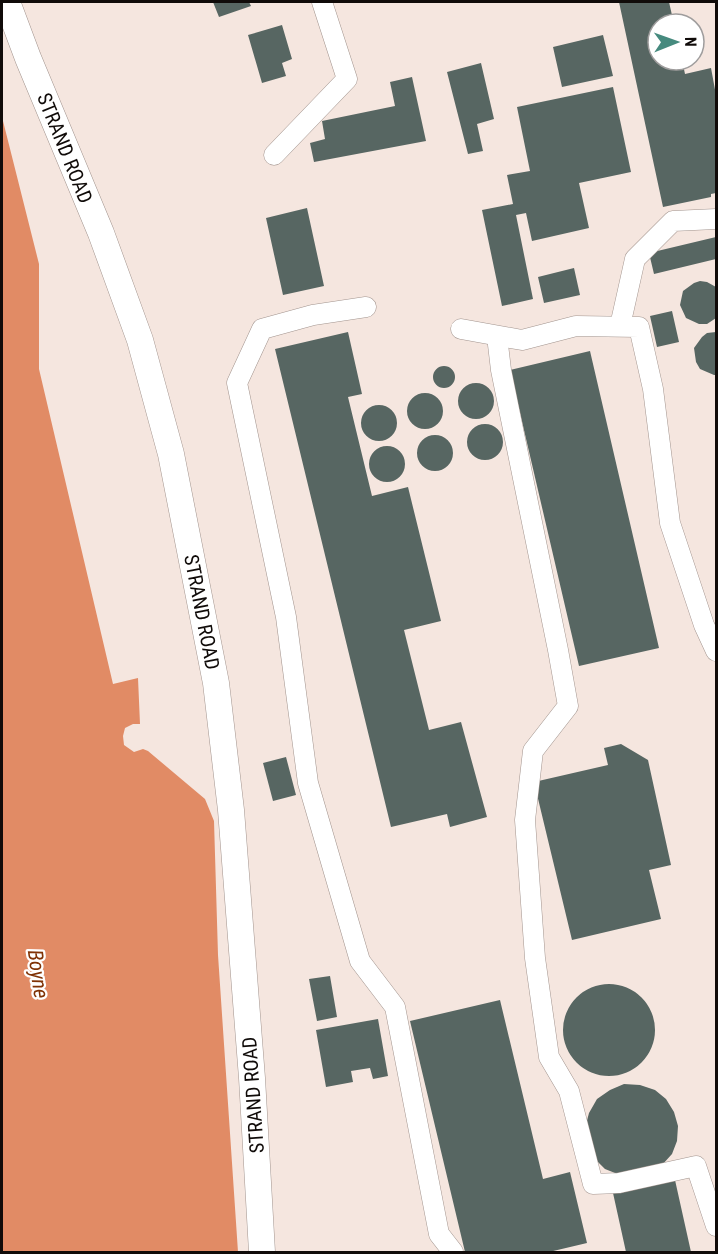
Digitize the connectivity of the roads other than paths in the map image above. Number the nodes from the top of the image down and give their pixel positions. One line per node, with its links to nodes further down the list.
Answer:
1 (8, 2): 11 (main road, STRAND ROAD)
2 (322, 2): 3 (lane)
3 (274, 154)
4 (717, 219): 6 (lane)
5 (366, 307): 12 (lane)
6 (620, 326): 8 (lane); 9 (lane)
7 (461, 329): 8 (lane)
8 (497, 336): 10 (lane)
9 (717, 651)
10 (717, 1226)
11 (262, 1252)
12 (453, 1252)

